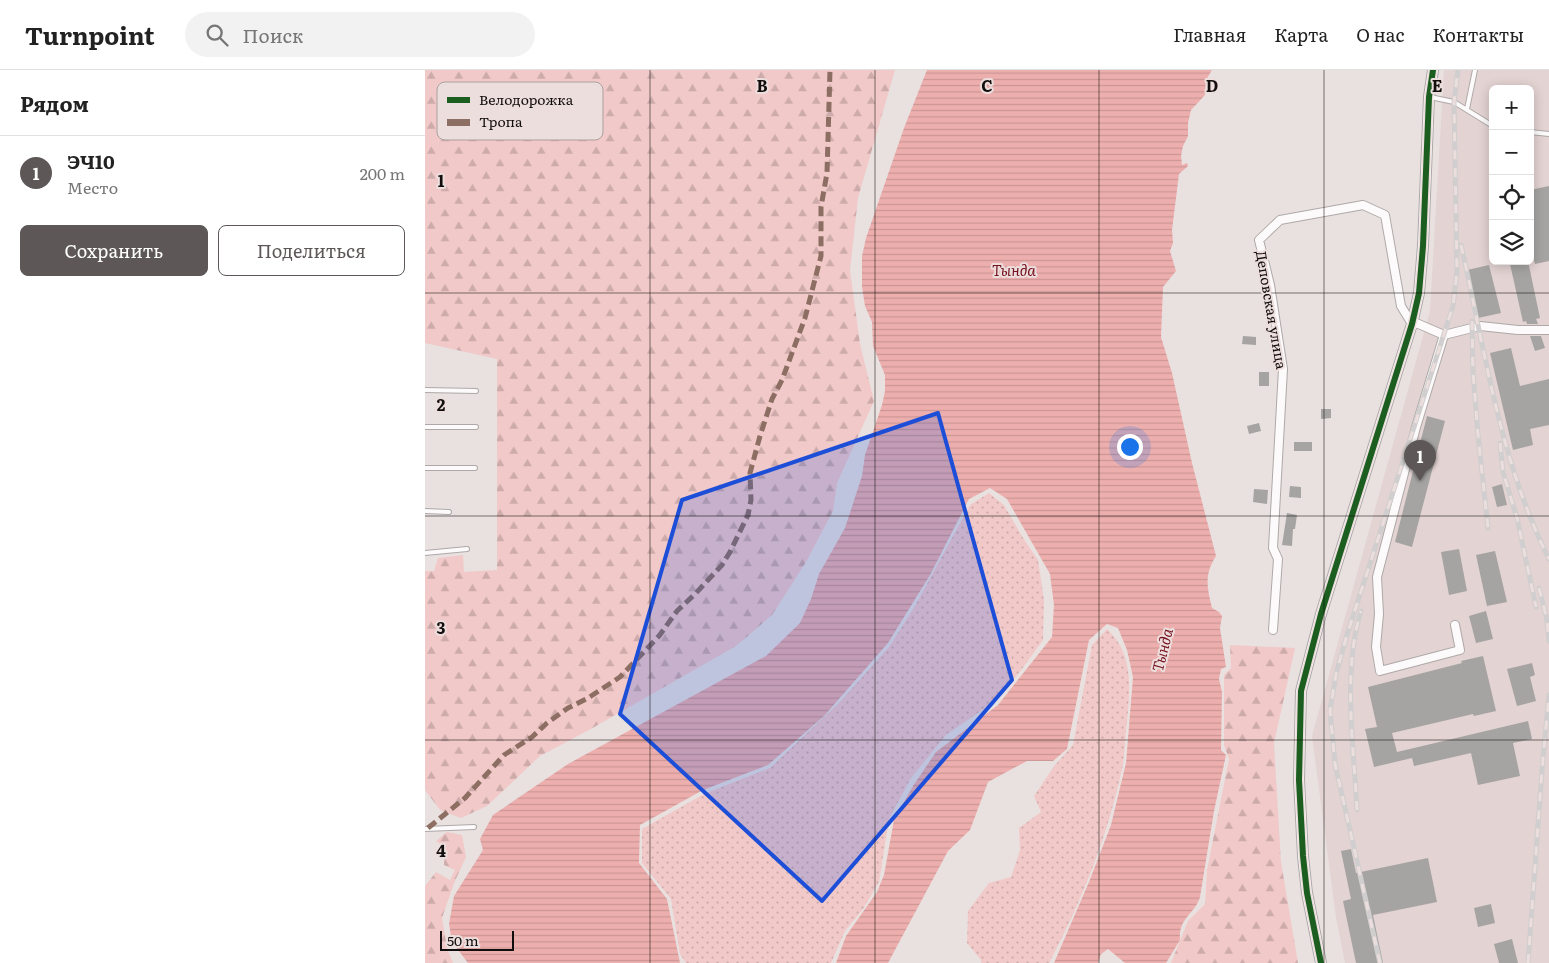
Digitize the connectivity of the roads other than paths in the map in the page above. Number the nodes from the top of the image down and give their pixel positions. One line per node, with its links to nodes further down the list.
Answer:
1 (1433, 70): 3 (street)
2 (1475, 70): 4 (lane)
3 (1429, 97): 4 (lane); 8 (street)
4 (1467, 109): 5 (lane)
5 (1489, 123)
6 (1534, 132): 7 (lane)
7 (1549, 134)
8 (1411, 324): 10 (street); 22 (street, Деповская улица); 25 (street)
9 (1549, 330): 10 (street)
10 (1444, 335): 21 (street)
11 (425, 390): 12 (lane)
12 (476, 391)
13 (425, 427): 14 (lane)
14 (476, 427)
15 (425, 468): 16 (lane)
16 (475, 468)
17 (425, 511): 18 (lane)
18 (449, 512)
19 (467, 550): 20 (lane)
20 (425, 552)
21 (1455, 625)
22 (1273, 630)
23 (474, 827): 24 (lane)
24 (425, 828)
25 (1321, 963)

